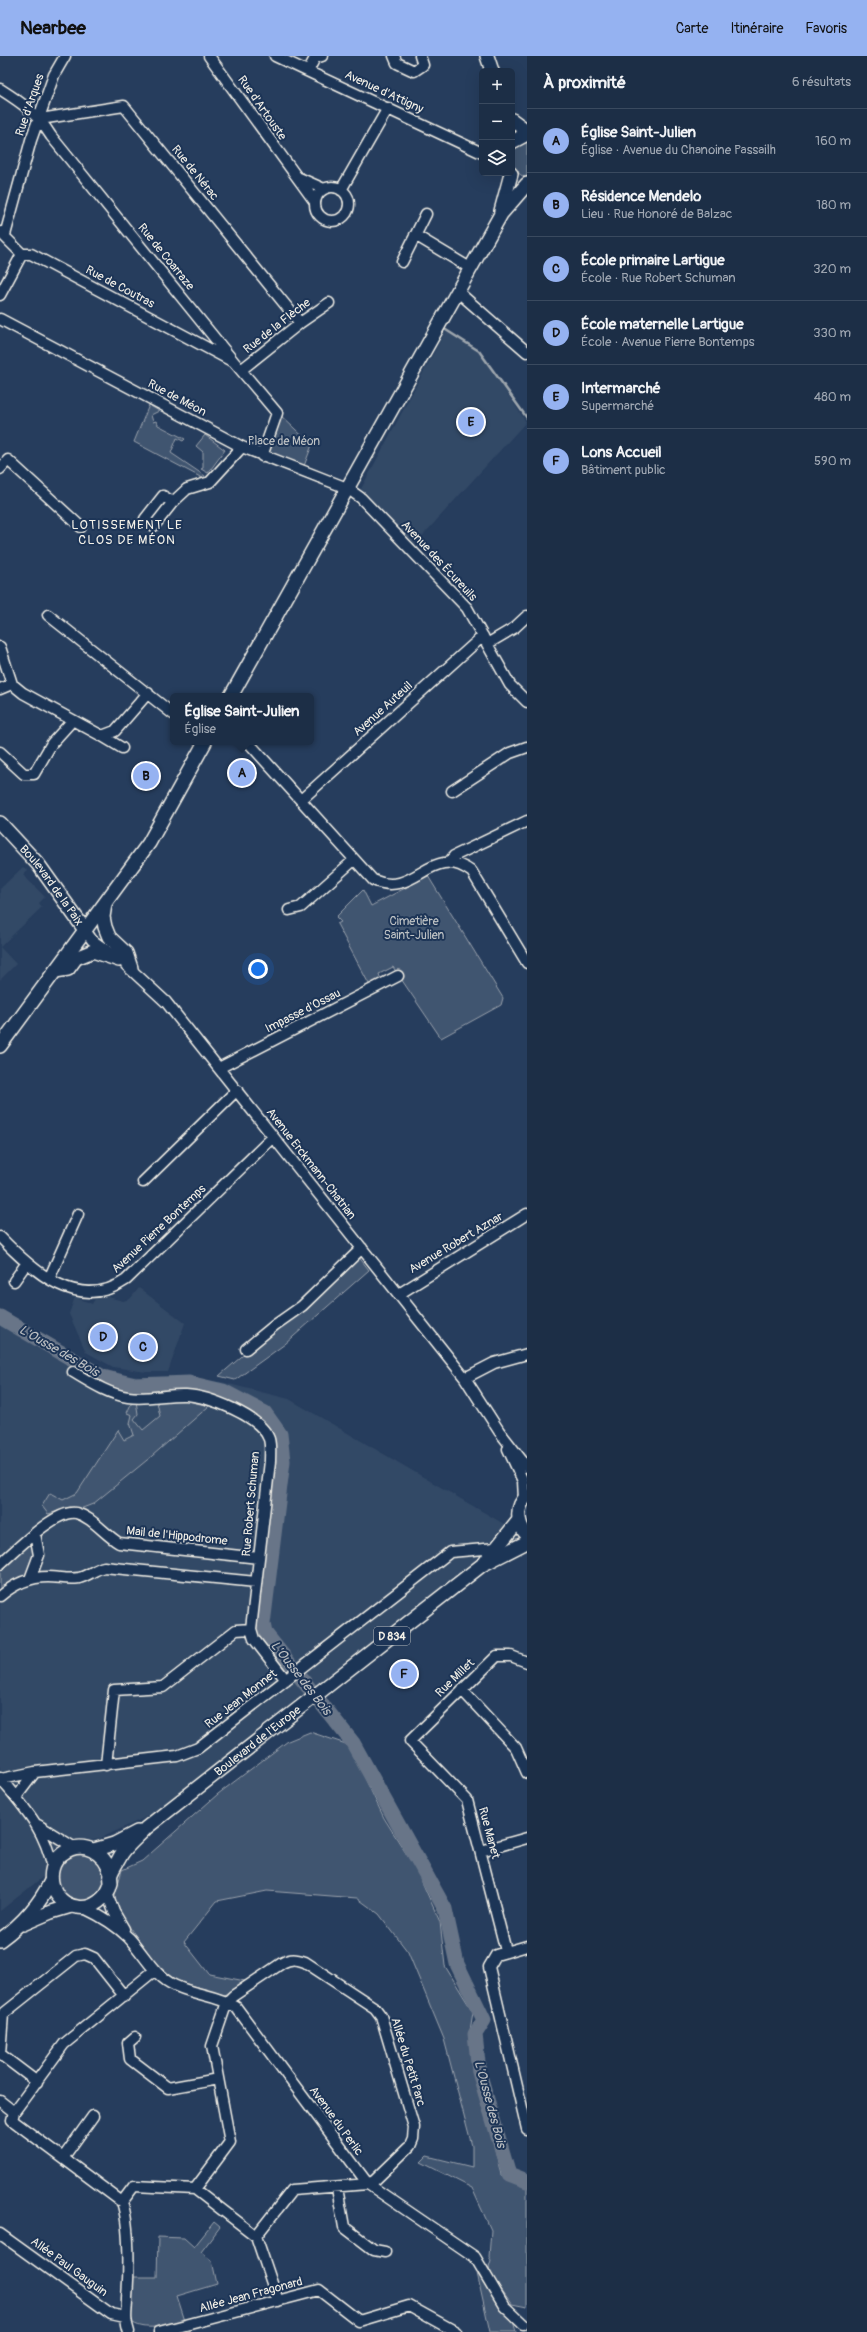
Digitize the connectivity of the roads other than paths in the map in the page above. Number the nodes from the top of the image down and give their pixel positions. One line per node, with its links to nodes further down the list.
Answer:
1 (65, 56): 12 (street, Rue d'Arques)
2 (209, 56): 17 (street, Rue d'Artouste)
3 (275, 56): 9 (street, Avenue d'Attigny)
4 (322, 56): 9 (street)
5 (394, 56): 6 (street)
6 (420, 56)
7 (487, 56): 8 (main road)
8 (491, 68)
9 (308, 71): 11 (street, Avenue d'Attigny)
10 (0, 89): 12 (street, Rue de Coarraze)
11 (388, 108): 16 (street, Avenue d'Attigny); 22 (street)
12 (40, 119): 26 (street, Rue d'Arques); 35 (street, Rue de Nérac); 37 (street, Rue de Coarraze)
13 (515, 122): 14 (main road)
14 (527, 132): 15 (main road)
15 (515, 140)
16 (479, 152)
17 (294, 175): 21 (street, Rue d'Artouste); 23 (street, Rue d'Artouste)
18 (510, 176): 25 (main road)
19 (515, 176): 20 (main road)
20 (527, 184): 25 (main road)
21 (324, 189): 22 (street, Rue d'Artouste); 23 (street)
22 (341, 190): 23 (street, Rue d'Artouste)
23 (315, 202)
24 (426, 214): 27 (street)
25 (501, 214): 30 (main road)
26 (3, 233): 28 (street)
27 (416, 235): 29 (street); 30 (street)
28 (22, 254): 32 (street); 37 (street, Rue de Coutras)
29 (402, 262)
30 (470, 268): 31 (main road)
31 (457, 291): 36 (street); 42 (main road)
32 (0, 295)
33 (329, 303): 35 (street, Rue de la Flèche)
34 (0, 319): 39 (street, Rue de Méon)
35 (300, 323): 38 (street, Rue de la Flèche)
36 (527, 352)
37 (234, 362): 38 (street, Rue de Coarraze)
38 (241, 370): 40 (street, Rue de Coarraze)
39 (242, 447): 40 (street, Rue de Méon); 43 (street)
40 (262, 456): 42 (street, Rue de Méon)
41 (0, 469): 44 (street)
42 (347, 488): 47 (street, Avenue des Écureuils); 52 (main road)
43 (173, 502)
44 (81, 527)
45 (48, 615): 51 (street)
46 (527, 616): 47 (street, Avenue Auteuil)
47 (485, 640): 53 (street, Avenue des Écureuils); 63 (street, Avenue Auteuil)
48 (0, 647): 49 (street)
49 (12, 684): 50 (street); 55 (street)
50 (0, 689)
51 (148, 693): 54 (street); 56 (street)
52 (233, 693)
53 (527, 702)
54 (170, 711)
55 (72, 721): 56 (street); 61 (street)
56 (102, 736): 60 (street)
57 (203, 745): 68 (main road)
58 (251, 745): 63 (street)
59 (527, 747): 62 (street)
60 (122, 748)
61 (0, 752)
62 (452, 791)
63 (301, 800): 66 (street)
64 (527, 821): 67 (street)
65 (0, 823): 70 (main road, Boulevard de la Paix)
66 (354, 860): 67 (street); 69 (street)
67 (450, 862): 72 (street)
68 (105, 903): 70 (main road); 73 (main road)
69 (289, 910)
70 (85, 930): 71 (street, Avenue Erckmann-Chatrian); 74 (main road)
71 (119, 960): 73 (street, Avenue Erckmann-Chatrian); 74 (main road)
72 (527, 963)
73 (131, 968): 77 (street, Avenue Erckmann-Chatrian)
74 (55, 972): 76 (main road)
75 (398, 976): 77 (street, Impasse d'Ossau)
76 (0, 1046)
77 (219, 1068): 78 (street, Avenue Erckmann-Chatrian)
78 (237, 1090): 79 (street, Avenue Erckmann-Chatrian); 80 (street)
79 (273, 1138): 84 (street, Avenue Erckmann-Chatrian); 86 (street, Avenue Pierre Bontemps)
80 (143, 1182)
81 (78, 1214): 86 (street)
82 (527, 1214): 88 (street, Avenue Robert Aznar)
83 (0, 1237): 85 (street, Avenue Pierre Bontemps)
84 (362, 1248): 88 (street, Avenue Erckmann-Chatrian); 89 (street)
85 (26, 1264): 86 (street, Avenue Pierre Bontemps); 87 (street)
86 (49, 1279)
87 (14, 1281)
88 (399, 1294): 92 (street, Avenue Erckmann-Chatrian)
89 (246, 1349)
90 (527, 1354): 92 (street)
91 (73, 1372): 101 (street, Rue Robert Schuman)
92 (465, 1378): 93 (street, Avenue Erckmann-Chatrian)
93 (499, 1431): 94 (street, Avenue Erckmann-Chatrian); 95 (street, Avenue Erckmann-Chatrian)
94 (527, 1467)
95 (526, 1498): 96 (main road)
96 (518, 1520): 98 (main road); 100 (main road, Boulevard de l'Europe / D 834)
97 (35, 1534): 101 (street, Mail de l'Hippodrome); 102 (street, Mail de l'Hippodrome); 104 (street)
98 (527, 1535)
99 (527, 1542): 103 (main road, Boulevard de l'Europe / D 834)
100 (496, 1548): 103 (main road, Boulevard de l'Europe / D 834); 109 (street, Rue Jean Monnet)
101 (259, 1558): 105 (street, Rue Robert Schuman)
102 (0, 1564)
103 (482, 1565): 118 (main road, Boulevard de l'Europe / D 834)
104 (30, 1579): 105 (street); 106 (street)
105 (256, 1582): 107 (street, Rue Robert Schuman)
106 (0, 1596)
107 (251, 1629): 109 (street); 112 (street)
108 (527, 1662): 110 (street, Rue Millet)
109 (292, 1676): 112 (street, Rue Jean Monnet)
110 (462, 1690): 111 (street, Rue Millet); 114 (street)
111 (410, 1741): 122 (street, Rue Manet)
112 (106, 1765): 113 (street, Rue Jean Monnet)
113 (35, 1772): 115 (street, Rue Jean Monnet); 116 (street)
114 (527, 1773)
115 (0, 1778): 116 (street)
116 (16, 1797): 117 (street)
117 (37, 1824): 120 (street); 123 (street)
118 (146, 1828): 121 (main road, Boulevard de l'Europe / D 834); 124 (main road, Boulevard de l'Europe / D 834)
119 (527, 1838): 122 (street)
120 (75, 1848): 121 (main road); 123 (main road)
121 (94, 1850): 124 (main road)
122 (481, 1851): 132 (street, Rue Manet)
123 (52, 1868): 125 (main road)
124 (111, 1874): 126 (main road)
125 (51, 1881): 127 (main road); 128 (main road)
126 (107, 1893): 127 (main road); 129 (street, Avenue du Perlic)
127 (77, 1907): 128 (main road); 129 (street, Avenue du Perlic)
128 (18, 1927): 130 (main road)
129 (128, 1938): 133 (street, Avenue du Perlic)
130 (0, 1940)
131 (527, 1946): 132 (street)
132 (506, 1951): 142 (street)
133 (155, 1970): 134 (street); 135 (street, Avenue du Perlic)
134 (124, 1996): 138 (street); 138 (street)
135 (227, 2002): 137 (street); 144 (street, Avenue du Perlic); 144 (street, Allée du Petit Parc)
136 (135, 2037): 137 (street)
137 (218, 2079): 146 (street)
138 (37, 2082): 140 (street)
139 (0, 2101): 140 (street)
140 (14, 2112): 143 (street)
141 (93, 2116): 143 (street)
142 (527, 2129)
143 (63, 2158): 147 (street)
144 (368, 2184): 145 (street); 153 (street, Avenue du Perlic)
145 (337, 2188): 149 (street); 150 (street)
146 (195, 2189): 147 (street); 149 (street)
147 (122, 2202): 152 (street)
148 (0, 2234): 152 (street, Allée Paul Gauguin)
149 (256, 2236): 151 (street)
150 (385, 2252)
151 (278, 2301): 155 (street, Allée Jean Fragonard); 156 (street, Allée Jean Fragonard)
152 (125, 2317): 154 (street)
153 (524, 2325)
154 (129, 2332)
155 (160, 2332)
156 (456, 2332)

